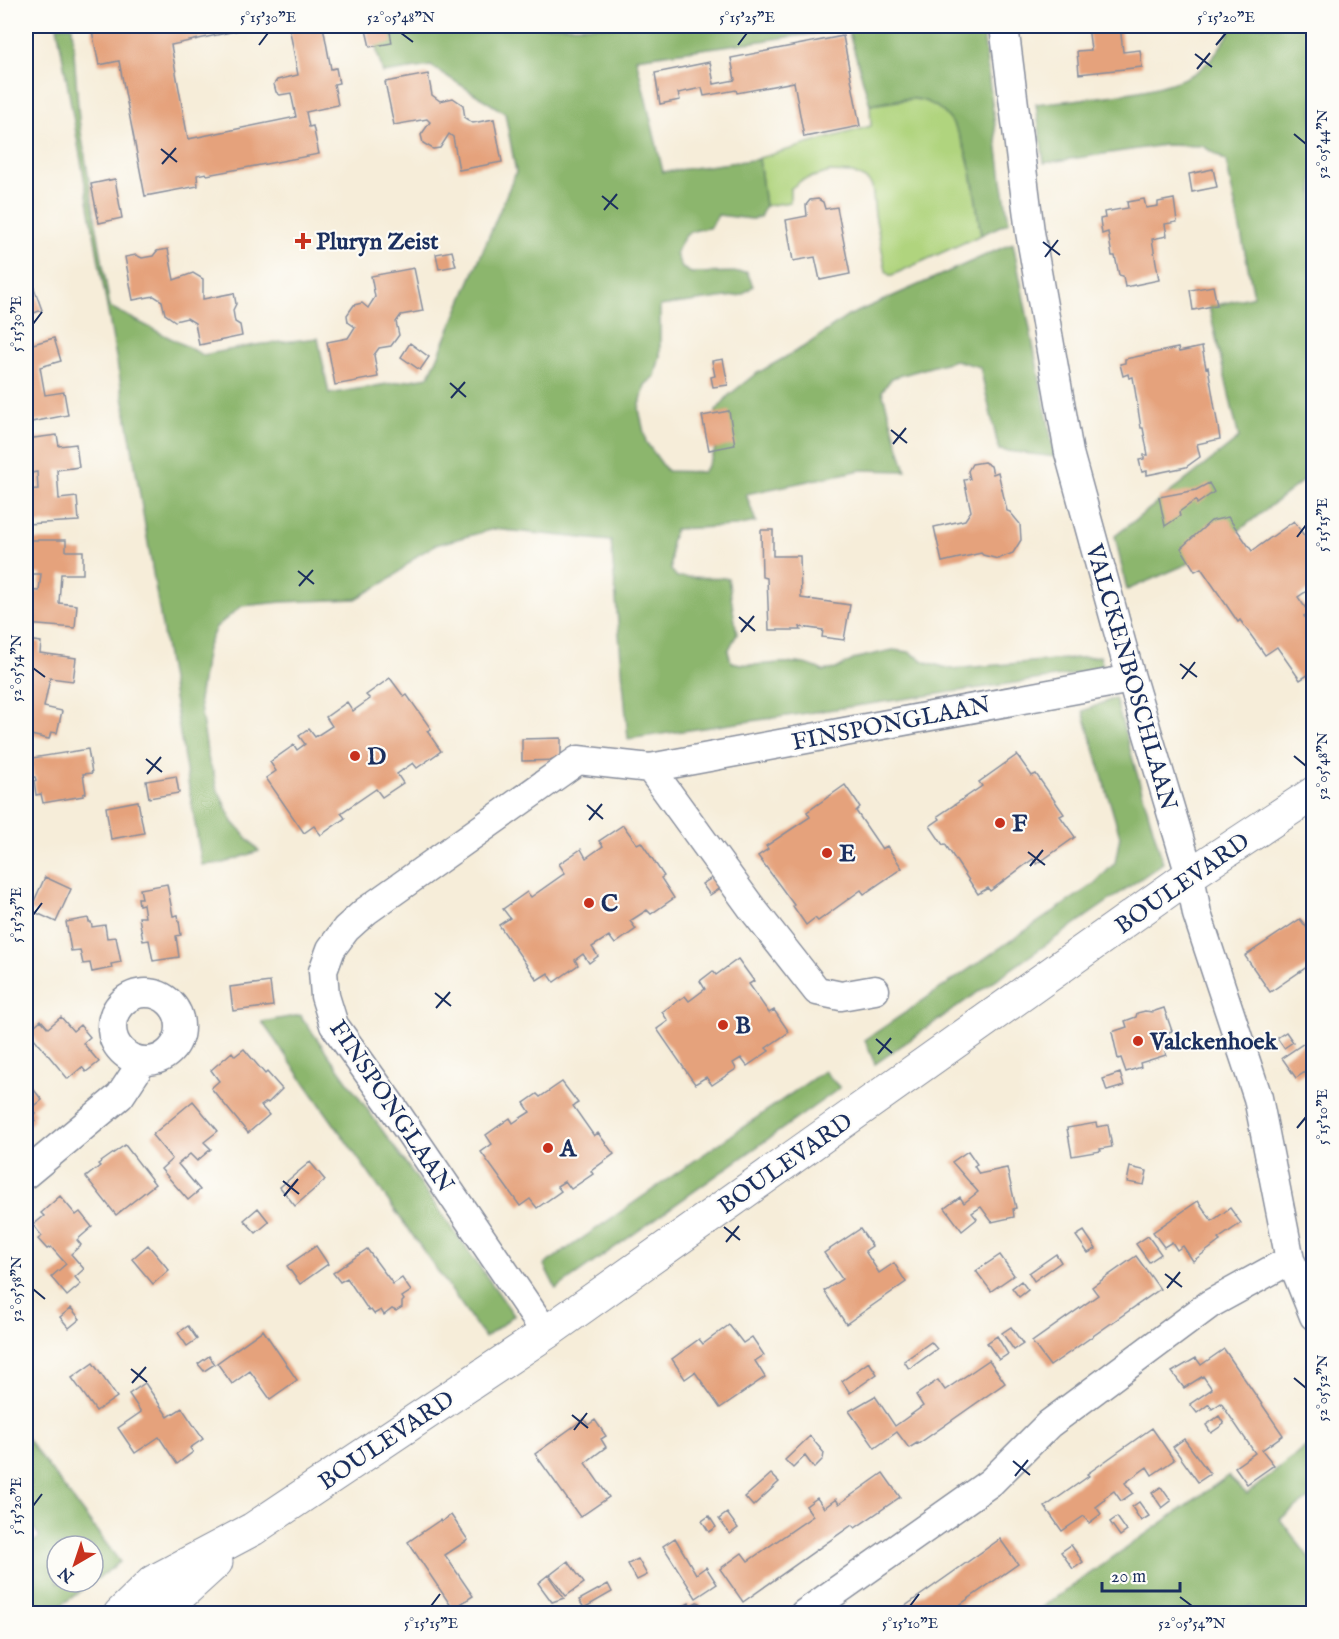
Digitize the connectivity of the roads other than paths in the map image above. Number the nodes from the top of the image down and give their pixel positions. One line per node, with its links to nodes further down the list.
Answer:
1 (1004, 26): 2 (street, VALCKENBOSCHLAAN)
2 (1131, 678): 3 (street, FINSPONGLAAN); 5 (street, VALCKENBOSCHLAAN)
3 (650, 768): 6 (street); 11 (street, FINSPONGLAAN)
4 (1314, 794): 5 (street, BOULEVARD)
5 (1190, 875): 9 (street, VALCKENBOSCHLAAN); 11 (street, BOULEVARD)
6 (875, 990)
7 (143, 1061): 8 (street)
8 (26, 1174)
9 (1300, 1269): 10 (street, VALCKENBOSCHLAAN); 15 (street)
10 (1314, 1316)
11 (546, 1333): 12 (street, BOULEVARD)
12 (253, 1529): 13 (street, BOULEVARD); 14 (street, BOULEVARD)
13 (120, 1614)
14 (151, 1614)
15 (804, 1614)

